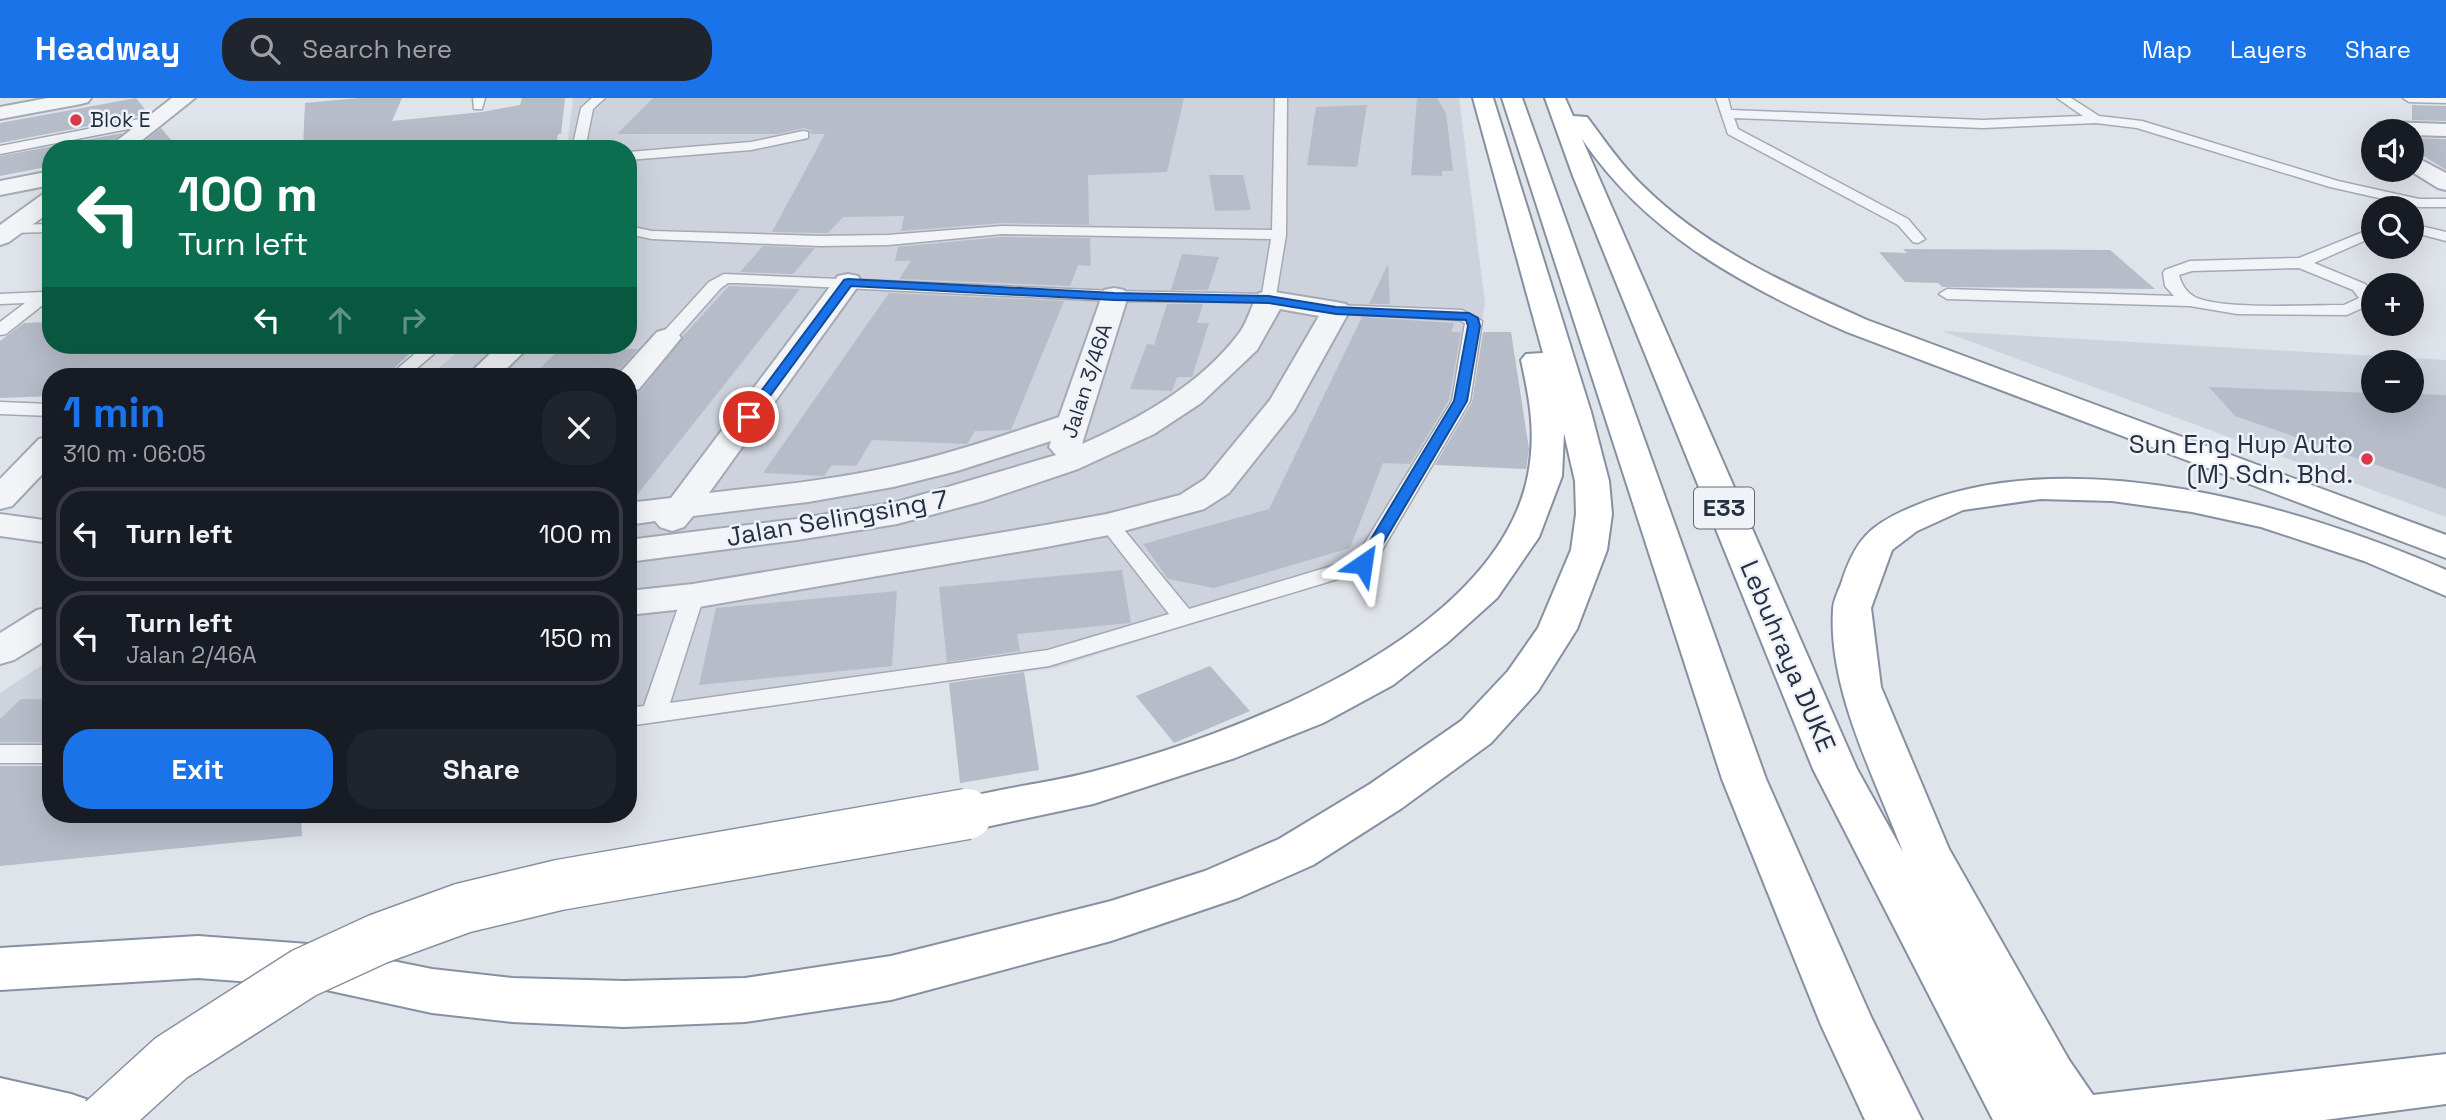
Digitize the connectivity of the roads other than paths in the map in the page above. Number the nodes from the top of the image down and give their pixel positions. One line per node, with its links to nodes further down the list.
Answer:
1 (80, 98): 13 (street)
2 (185, 98): 16 (street)
3 (599, 98): 22 (lane)
4 (1281, 98): 38 (lane)
5 (1512, 98): 59 (highway, E33)
6 (1555, 98): 94 (highway, Lebuhraya DUKE / E33)
7 (1566, 98): 73 (highway)
8 (1722, 98): 14 (lane)
9 (2063, 98): 15 (lane)
10 (2409, 98): 11 (lane)
11 (2446, 99)
12 (1487, 111): 59 (highway); 86 (highway); 87 (highway, bridge)
13 (0, 113)
14 (1726, 114): 15 (lane); 41 (lane)
15 (2096, 119): 30 (lane)
16 (155, 120): 20 (lane); 21 (street)
17 (2424, 127): 18 (street)
18 (2446, 130)
19 (803, 135): 25 (lane)
20 (52, 140)
21 (129, 140)
22 (580, 140)
23 (42, 142): 24 (lane)
24 (0, 150)
25 (637, 155)
26 (2424, 169): 27 (street)
27 (2446, 183)
28 (0, 188): 29 (street)
29 (42, 191)
30 (2388, 196)
31 (42, 198): 34 (street)
32 (2424, 203): 33 (lane)
33 (2446, 203)
34 (3, 225): 35 (lane)
35 (42, 227)
36 (2424, 230): 40 (lane)
37 (637, 232): 38 (lane)
38 (1279, 235): 47 (lane)
39 (2361, 237): 42 (lane)
40 (2446, 237)
41 (1918, 239)
42 (2301, 263): 50 (lane); 50 (lane)
43 (848, 282): 45 (lane); 54 (lane); 68 (street)
44 (1947, 294): 50 (lane)
45 (1114, 296): 47 (lane); 63 (street, Jalan 3/46A)
46 (42, 297): 48 (lane)
47 (1269, 299): 51 (street); 65 (street, Jalan Selingsing 7)
48 (2, 300)
49 (42, 301): 52 (lane)
50 (2190, 301)
51 (1336, 310): 70 (street); 79 (lane)
52 (0, 330)
53 (637, 337): 54 (street)
54 (667, 338): 60 (street)
55 (424, 354): 57 (lane)
56 (506, 354): 58 (street)
57 (408, 368)
58 (491, 368)
59 (1604, 369): 93 (highway, E33)
60 (637, 373)
61 (0, 408): 62 (lane)
62 (42, 410)
63 (1073, 423): 65 (street, Jalan 3/46A); 68 (street)
64 (42, 455): 66 (street)
65 (1060, 466): 67 (street, Jalan Selingsing 7)
66 (0, 499)
67 (952, 499): 74 (street, Jalan Selingsing 7); 75 (street)
68 (683, 506): 69 (street); 74 (street)
69 (637, 513)
70 (1109, 524): 75 (street); 79 (lane)
71 (0, 525): 72 (street)
72 (42, 531)
73 (2446, 547)
74 (639, 549)
75 (967, 550): 77 (street)
76 (2446, 584): 95 (highway)
77 (693, 596): 78 (street); 82 (lane)
78 (637, 602)
79 (1183, 617): 82 (lane)
80 (42, 625): 81 (street)
81 (0, 651)
82 (653, 714): 83 (lane)
83 (637, 716)
84 (0, 754): 85 (lane)
85 (42, 754)
86 (0, 970)
87 (171, 1058): 91 (highway, bridge); 92 (highway, bridge)
88 (2446, 1079): 96 (highway)
89 (0, 1104): 90 (highway)
90 (71, 1120)
91 (88, 1120)
92 (103, 1120)
93 (1894, 1120)
94 (2023, 1120)
95 (2077, 1120)
96 (2098, 1120)

